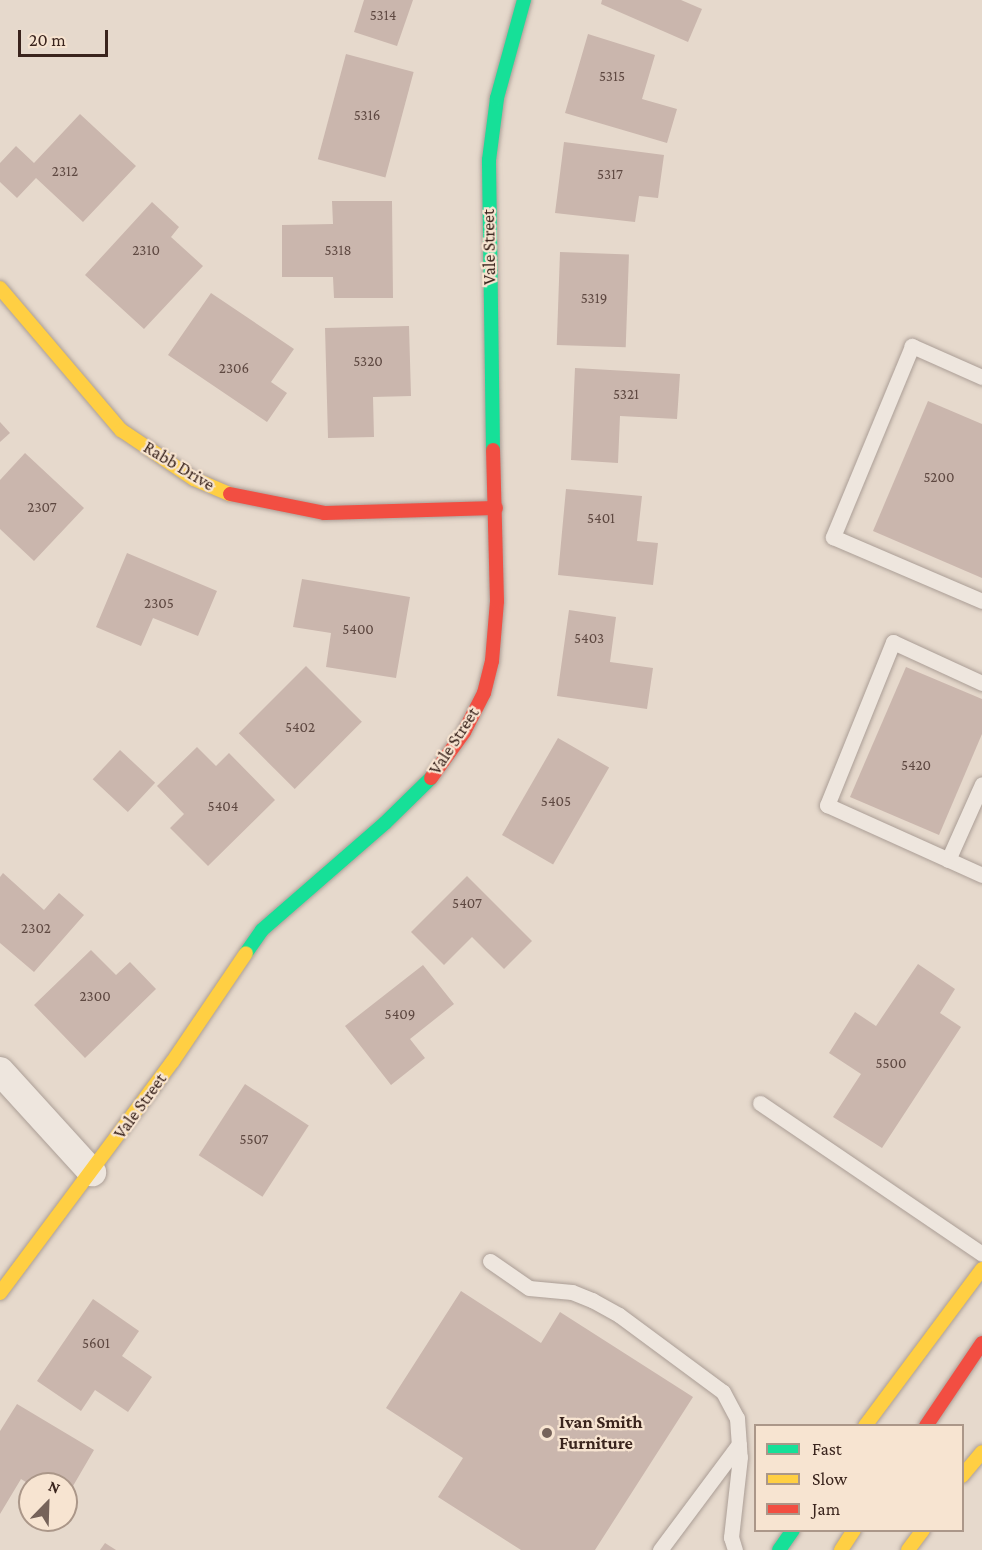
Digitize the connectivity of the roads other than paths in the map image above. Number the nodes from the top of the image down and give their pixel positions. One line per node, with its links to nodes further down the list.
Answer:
1 (524, 0): 4 (main road, Vale Street)
2 (0, 288): 4 (main road, Rabb Drive)
3 (982, 377): 5 (lane)
4 (496, 508): 12 (main road, Vale Street)
5 (982, 601)
6 (982, 683): 8 (lane)
7 (982, 784): 8 (lane)
8 (948, 860): 9 (lane)
9 (982, 875)
10 (0, 1071): 12 (street)
11 (760, 1103): 13 (lane)
12 (92, 1172): 16 (main road, Vale Street)
13 (982, 1254)
14 (490, 1262): 20 (lane)
15 (982, 1269): 18 (main road)
16 (0, 1293)
17 (982, 1343): 19 (main road)
18 (866, 1424)
19 (927, 1424)
20 (739, 1444): 26 (lane); 27 (lane)
21 (982, 1452): 22 (main road)
22 (964, 1475)
23 (792, 1532): 28 (main road)
24 (853, 1532): 29 (main road)
25 (922, 1532): 30 (main road)
26 (660, 1550)
27 (735, 1550)
28 (779, 1550)
29 (841, 1550)
30 (908, 1550)

